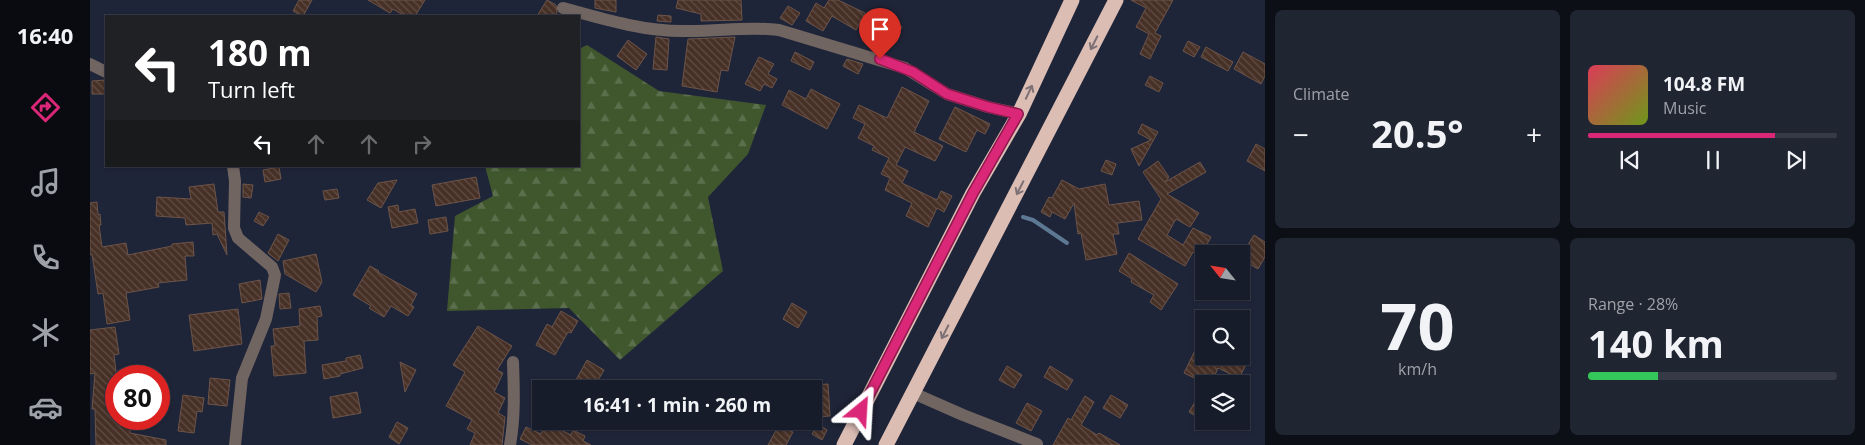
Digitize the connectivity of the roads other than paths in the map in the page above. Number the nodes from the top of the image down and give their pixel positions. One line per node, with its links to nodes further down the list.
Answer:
1 (1072, 0): 6 (highway, one-way to 1)
2 (1116, 0): 9 (highway, one-way to 9)
3 (563, 8): 6 (street)
4 (90, 64): 5 (street)
5 (105, 72)
6 (1018, 114): 13 (highway)
7 (232, 167): 11 (street)
8 (513, 362): 12 (street)
9 (913, 393): 10 (street); 14 (highway)
10 (1037, 444)
11 (235, 445)
12 (510, 445)
13 (844, 445)
14 (886, 445)

